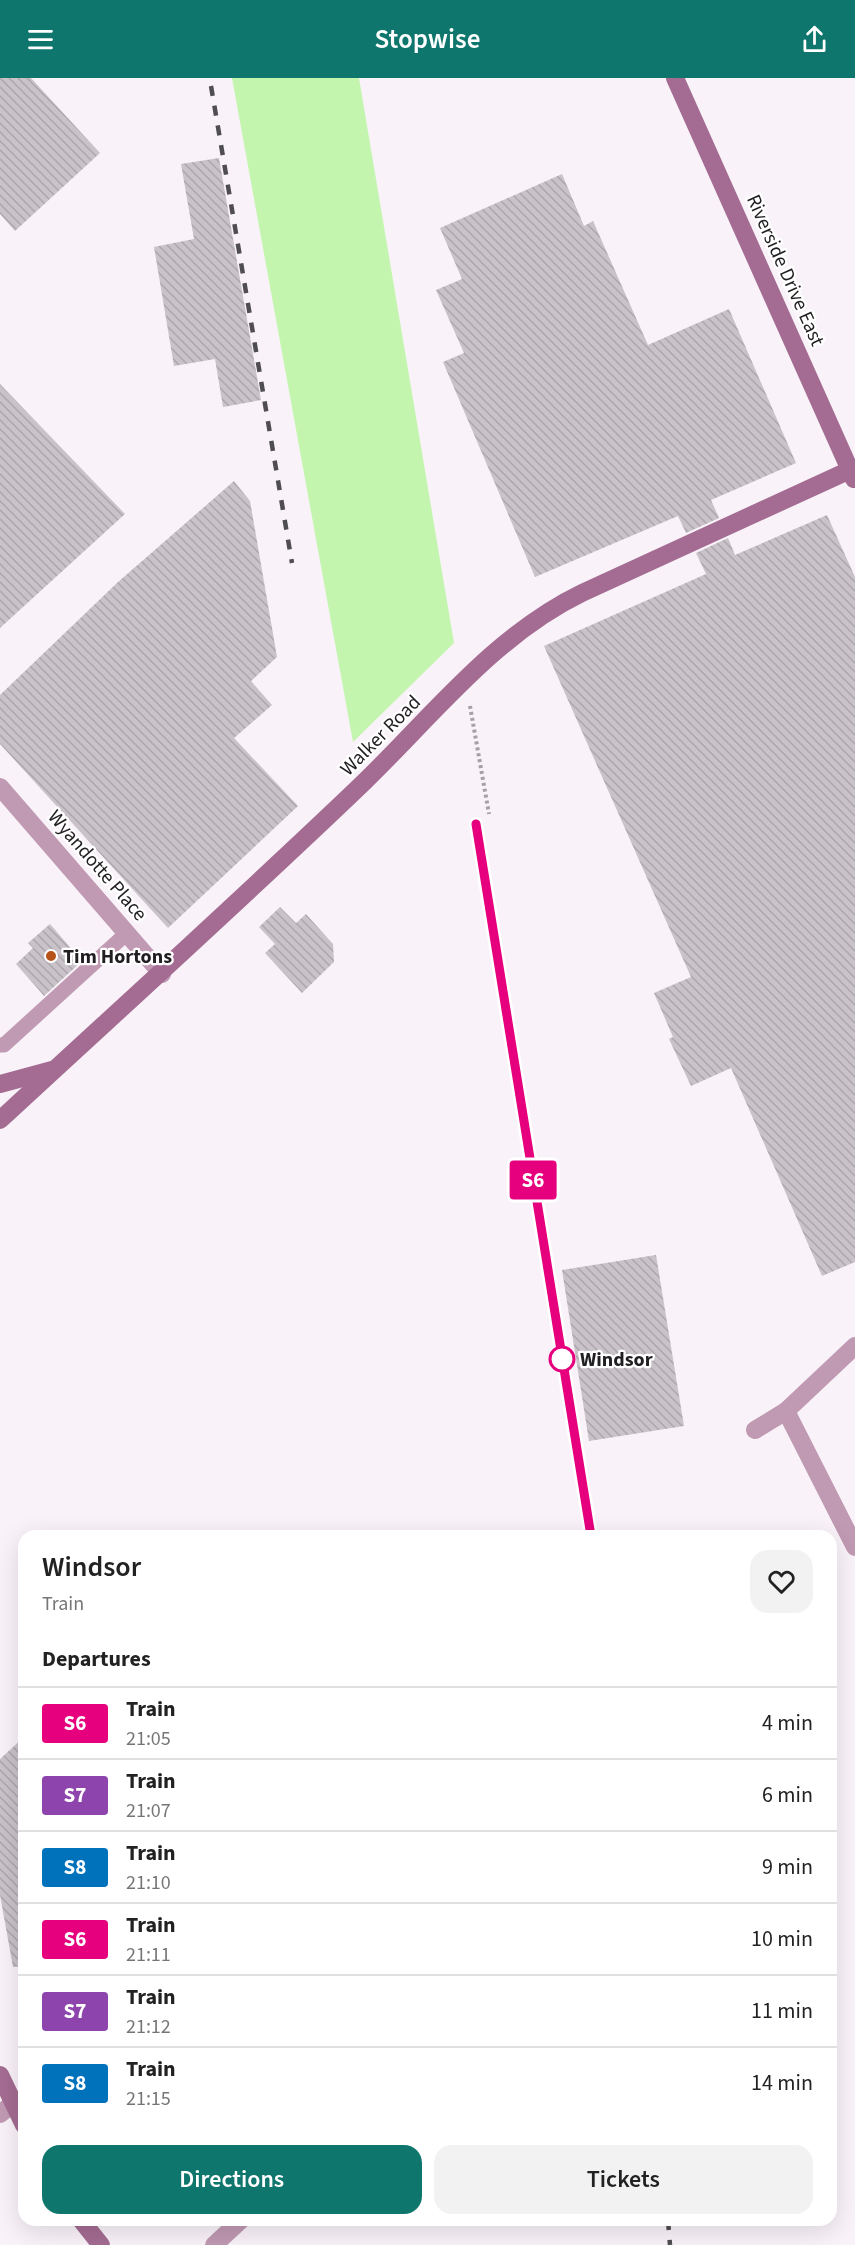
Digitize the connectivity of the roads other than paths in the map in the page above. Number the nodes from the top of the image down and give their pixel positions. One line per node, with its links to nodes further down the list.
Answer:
1 (675, 78): 2 (main road, Riverside Drive East)
2 (853, 475): 5 (main road, Walker Road)
3 (0, 787): 4 (street, Wyandotte Place)
4 (127, 933): 5 (street, Wyandotte Place); 6 (lane)
5 (162, 974): 7 (main road, Walker Road)
6 (0, 1045)
7 (56, 1068): 8 (main road); 9 (main road, Walker Road)
8 (0, 1084)
9 (0, 1120)
10 (855, 1346): 11 (street)
11 (786, 1411): 12 (street); 13 (street)
12 (754, 1430)
13 (855, 1547)
14 (0, 2075): 15 (main road)
15 (6, 2109): 16 (main road)
16 (18, 2120)
17 (86, 2226): 19 (main road)
18 (235, 2226): 20 (street)
19 (101, 2245)
20 (214, 2245)

